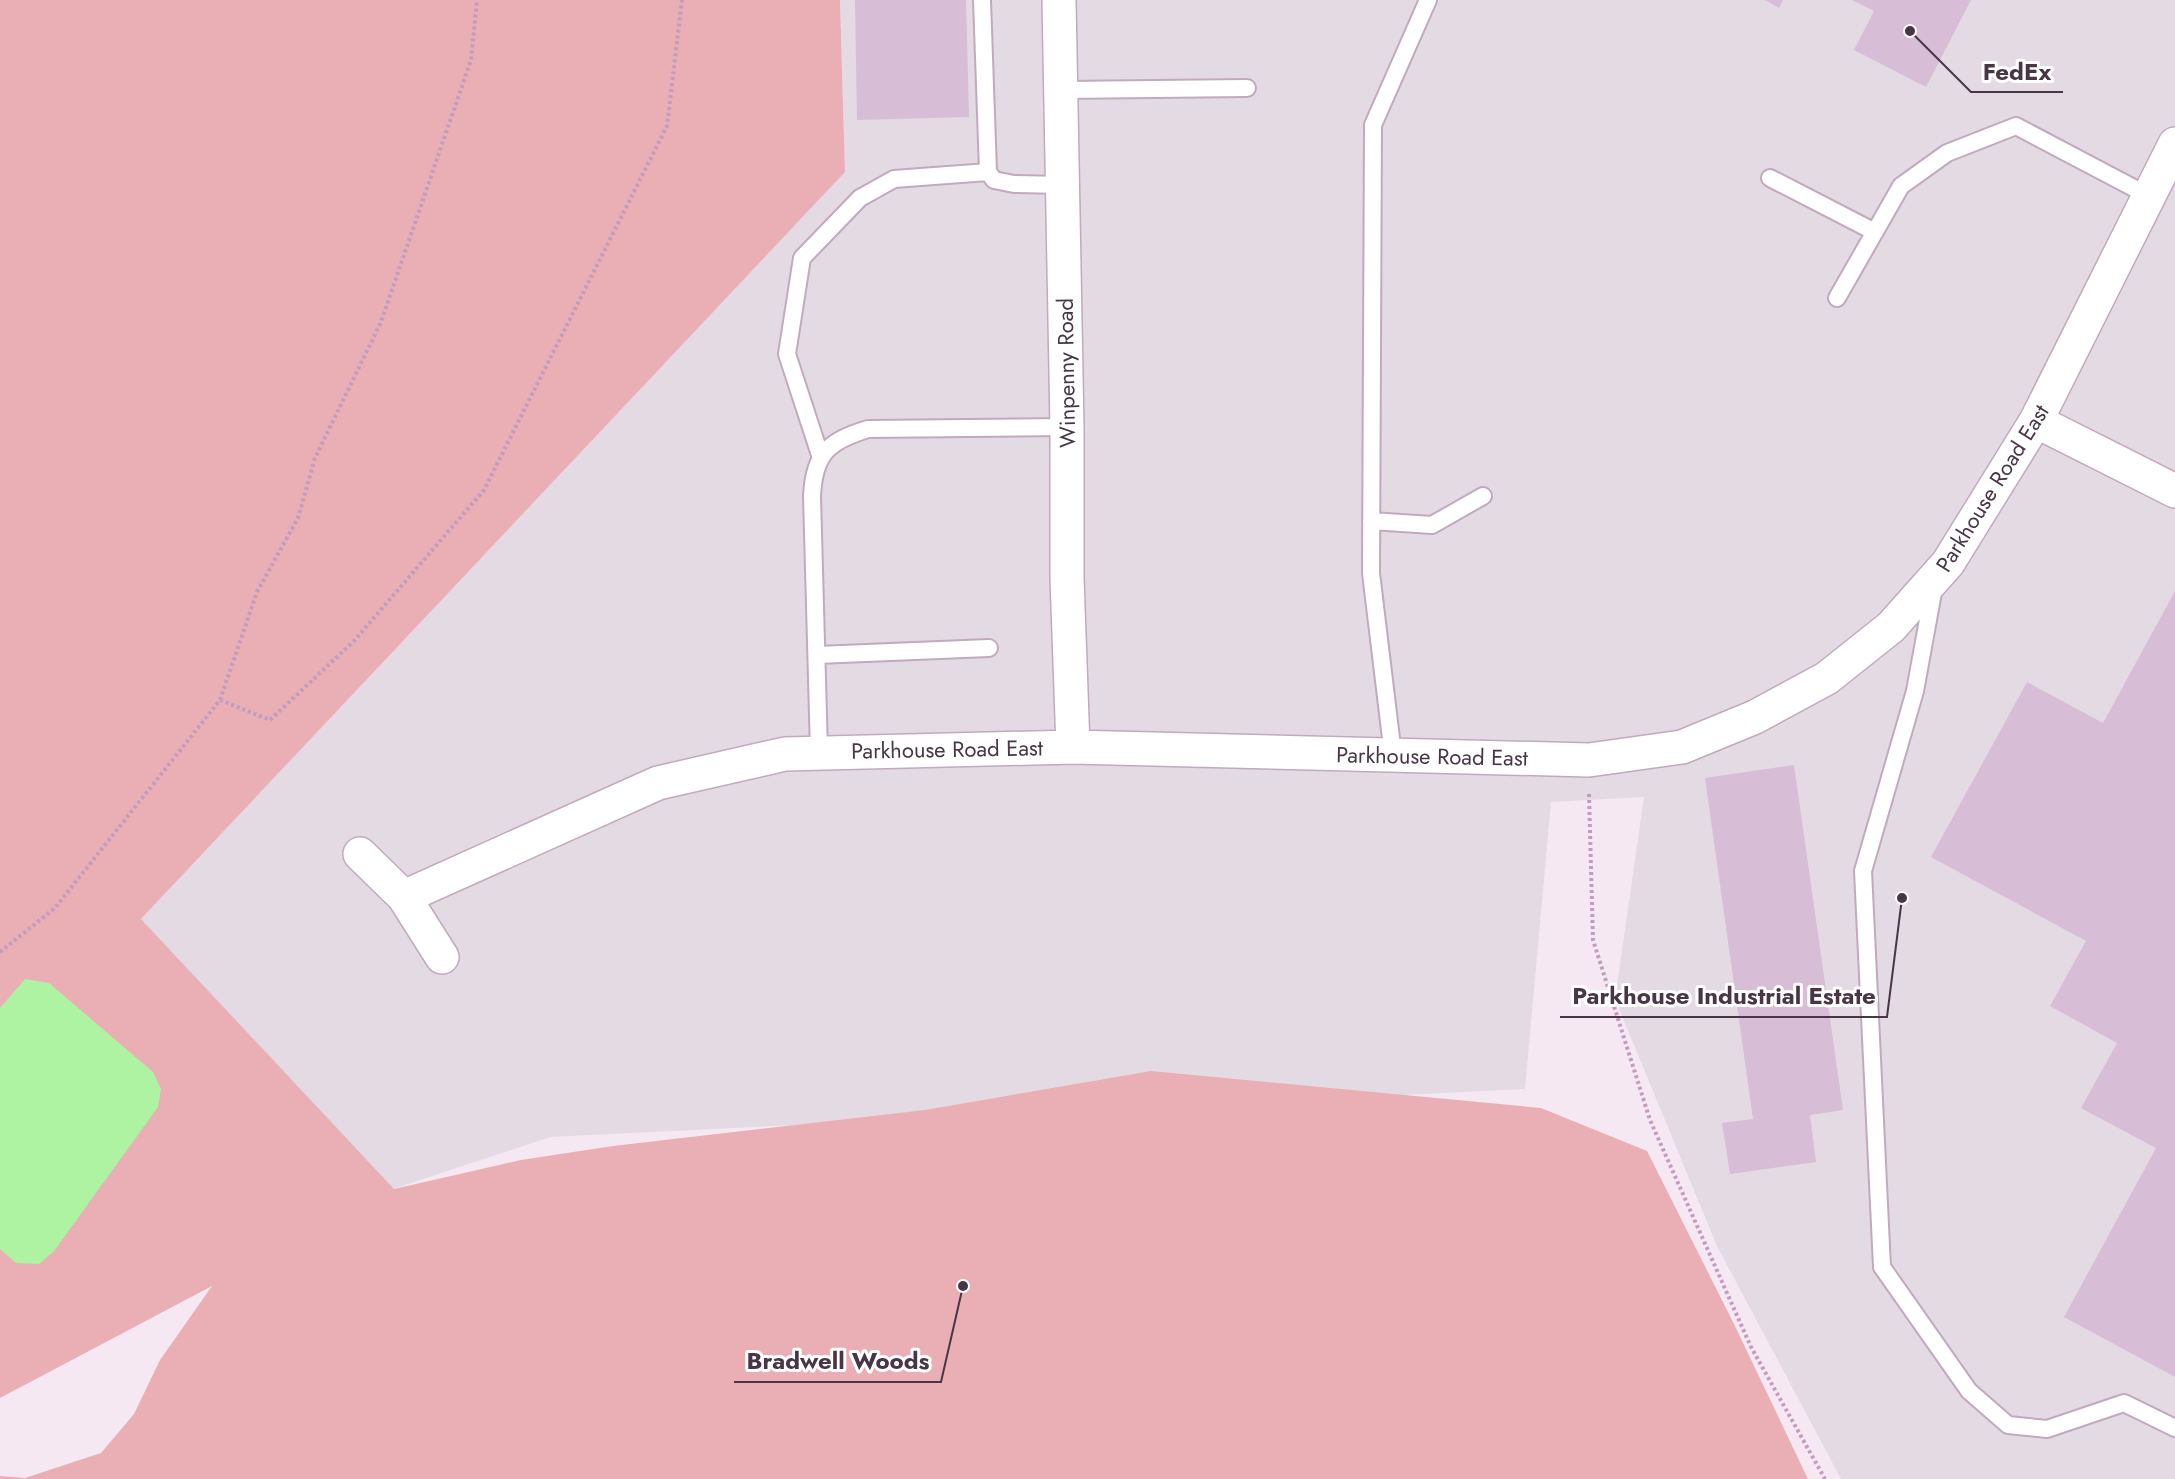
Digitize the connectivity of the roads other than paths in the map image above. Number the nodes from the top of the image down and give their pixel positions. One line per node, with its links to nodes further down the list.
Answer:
1 (982, 0): 7 (lane)
2 (1059, 0): 5 (street, Winpenny Road)
3 (1428, 0): 18 (lane)
4 (1247, 88): 5 (lane)
5 (1061, 90): 9 (street, Winpenny Road)
6 (2175, 144): 10 (street, Parkhouse Road East)
7 (988, 172): 9 (lane); 15 (lane)
8 (1770, 178): 11 (lane)
9 (1062, 185): 14 (street, Winpenny Road)
10 (2149, 196): 11 (lane); 13 (street, Parkhouse Road East)
11 (1875, 232): 12 (lane)
12 (1837, 298)
13 (2036, 421): 16 (street); 19 (street, Parkhouse Road East)
14 (1067, 427): 15 (lane); 22 (street, Winpenny Road)
15 (821, 458): 21 (lane)
16 (2175, 491)
17 (1483, 496): 18 (lane)
18 (1371, 522): 24 (lane)
19 (1935, 578): 24 (street, Parkhouse Road East); 28 (lane)
20 (989, 648): 21 (lane)
21 (817, 655): 23 (lane)
22 (1073, 747): 23 (street, Parkhouse Road East); 24 (street, Parkhouse Road East)
23 (819, 752): 26 (street, Parkhouse Road East)
24 (1393, 755)
25 (360, 854): 26 (street)
26 (404, 897): 27 (street)
27 (442, 957)
28 (2175, 1428)

